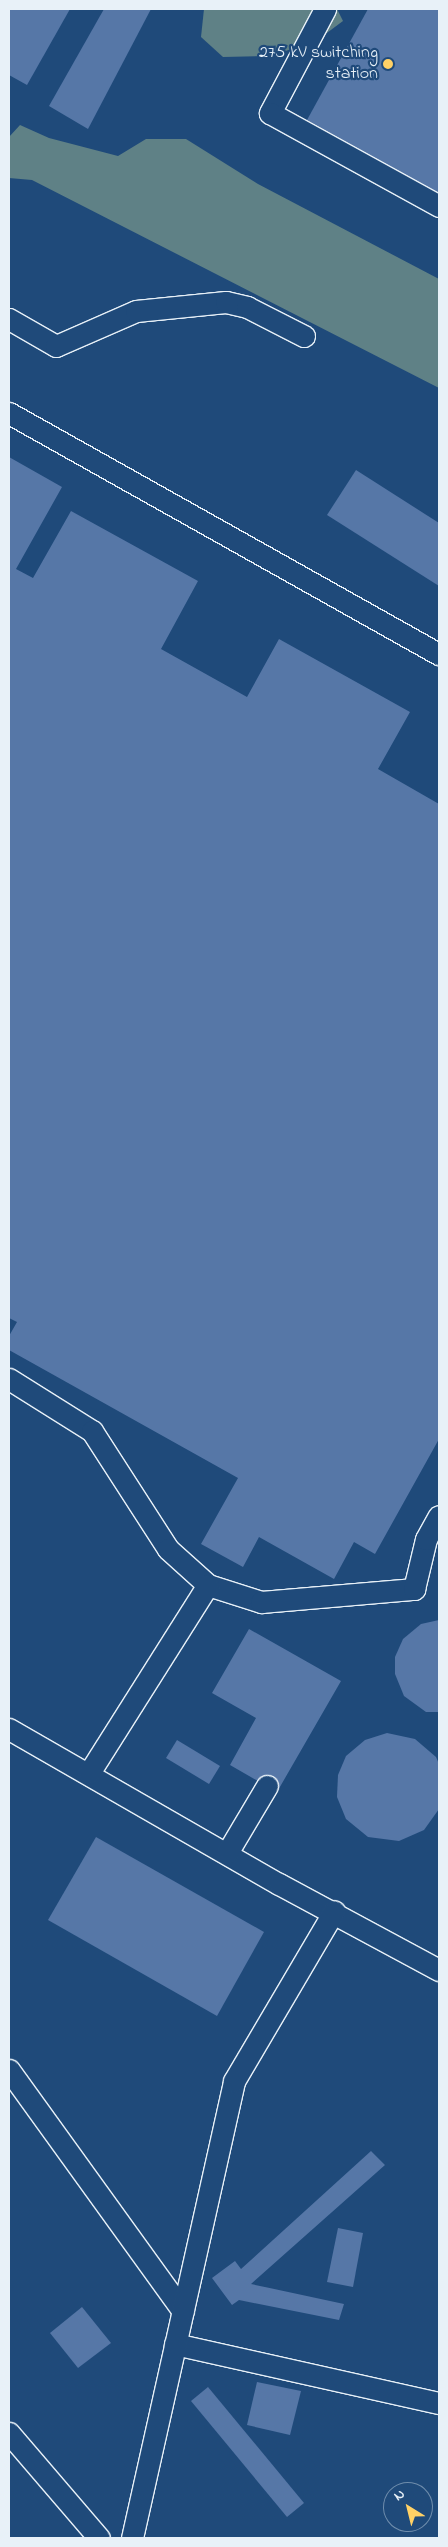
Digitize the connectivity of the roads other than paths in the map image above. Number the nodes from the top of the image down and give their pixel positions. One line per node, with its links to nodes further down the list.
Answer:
1 (325, 9): 2 (lane)
2 (439, 206)
3 (9, 319): 4 (lane)
4 (304, 336)
5 (9, 413): 6 (lane)
6 (439, 654)
7 (9, 1379): 9 (lane)
8 (439, 1516): 9 (lane)
9 (208, 1585): 11 (lane)
10 (9, 1729): 11 (lane)
11 (89, 1773): 13 (lane)
12 (267, 1786): 13 (lane)
13 (227, 1853): 14 (lane)
14 (334, 1911): 15 (lane); 17 (lane)
15 (439, 1970)
16 (9, 2070): 17 (lane)
17 (183, 2310): 18 (lane)
18 (175, 2344): 19 (lane); 22 (lane)
19 (439, 2403)
20 (9, 2434): 21 (lane)
21 (99, 2538)
22 (132, 2538)

